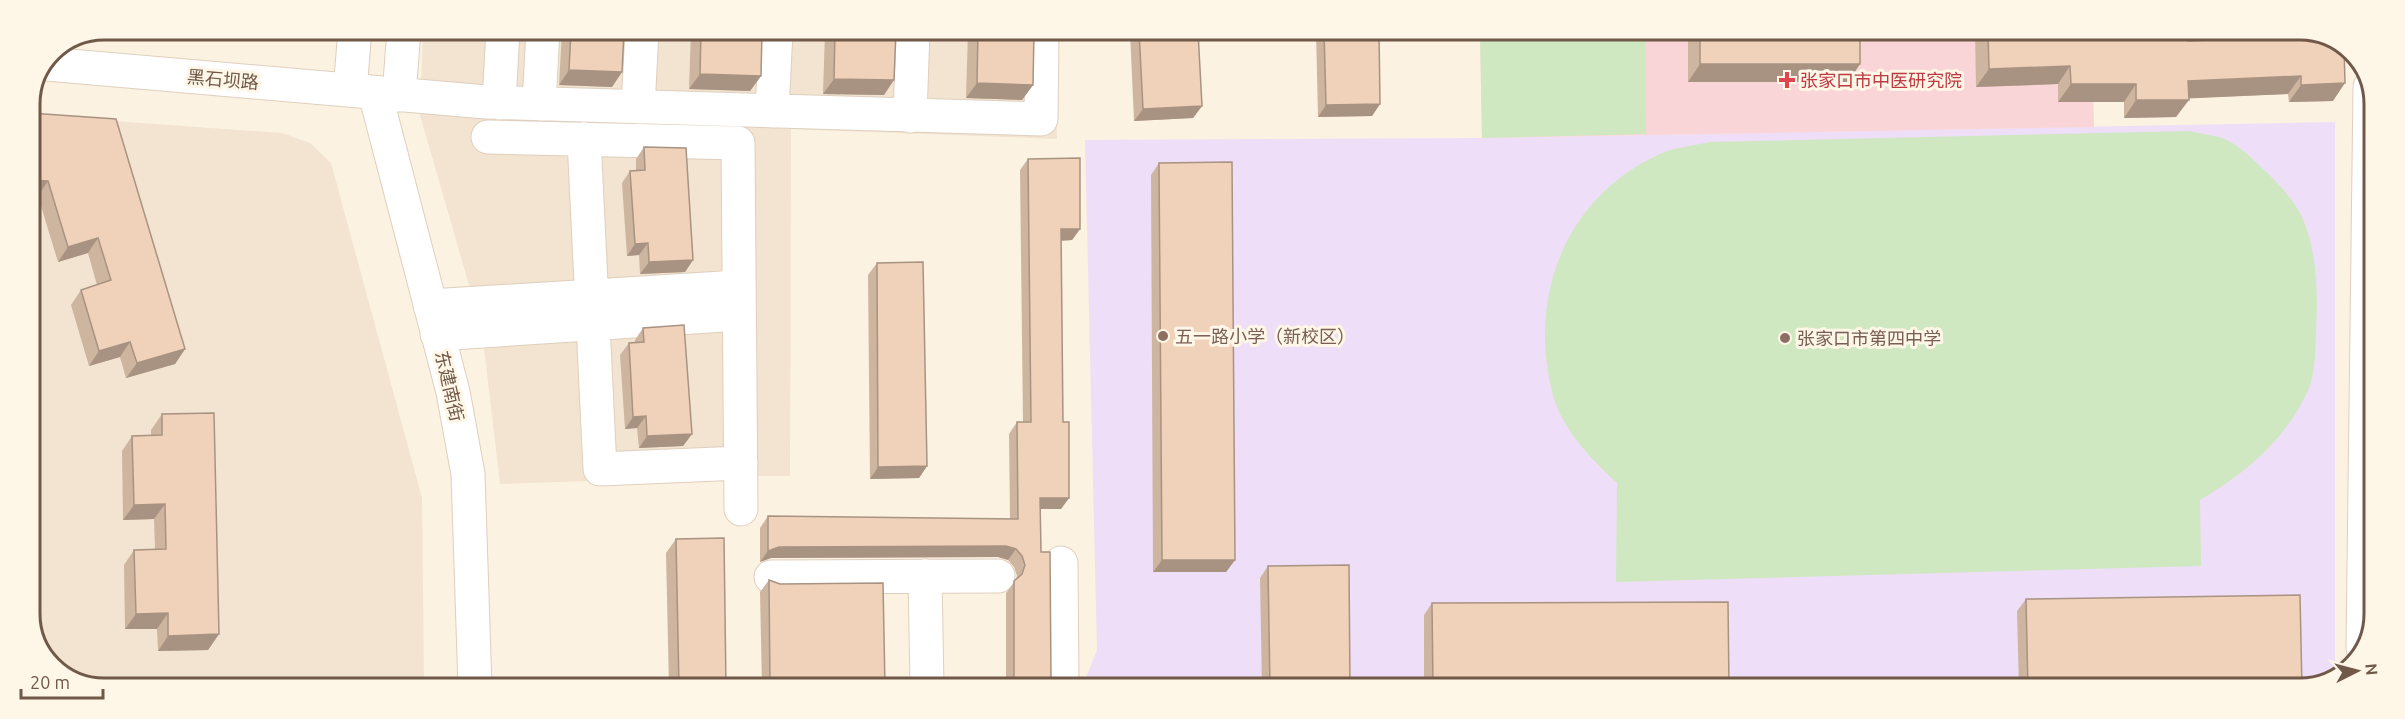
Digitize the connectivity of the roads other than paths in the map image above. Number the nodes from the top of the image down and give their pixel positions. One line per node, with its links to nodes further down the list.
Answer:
1 (358, 40): 10 (street, 东建南街)
2 (399, 40): 10 (street, 东建南街)
3 (502, 40): 11 (street)
4 (542, 40): 12 (street)
5 (642, 40): 13 (street)
6 (776, 40): 14 (street)
7 (913, 40): 15 (street)
8 (1042, 40): 15 (street, 黑石坝路)
9 (54, 65): 10 (street, 黑石坝路)
10 (375, 93): 11 (street, 黑石坝路); 20 (street, 东建南街)
11 (499, 103): 12 (street, 黑石坝路)
12 (539, 104): 13 (street, 黑石坝路)
13 (638, 107): 14 (street, 黑石坝路)
14 (772, 111): 15 (street, 黑石坝路)
15 (910, 116)
16 (488, 137): 17 (street)
17 (584, 139): 18 (street); 19 (street)
18 (739, 300): 19 (street); 21 (street)
19 (592, 309): 20 (street); 21 (street)
20 (434, 320): 27 (street, 东建南街)
21 (741, 463): 22 (street)
22 (741, 509)
23 (1061, 563): 29 (street)
24 (925, 576): 25 (street); 26 (street); 28 (street)
25 (998, 576)
26 (771, 577)
27 (475, 678)
28 (927, 678)
29 (1062, 678)

